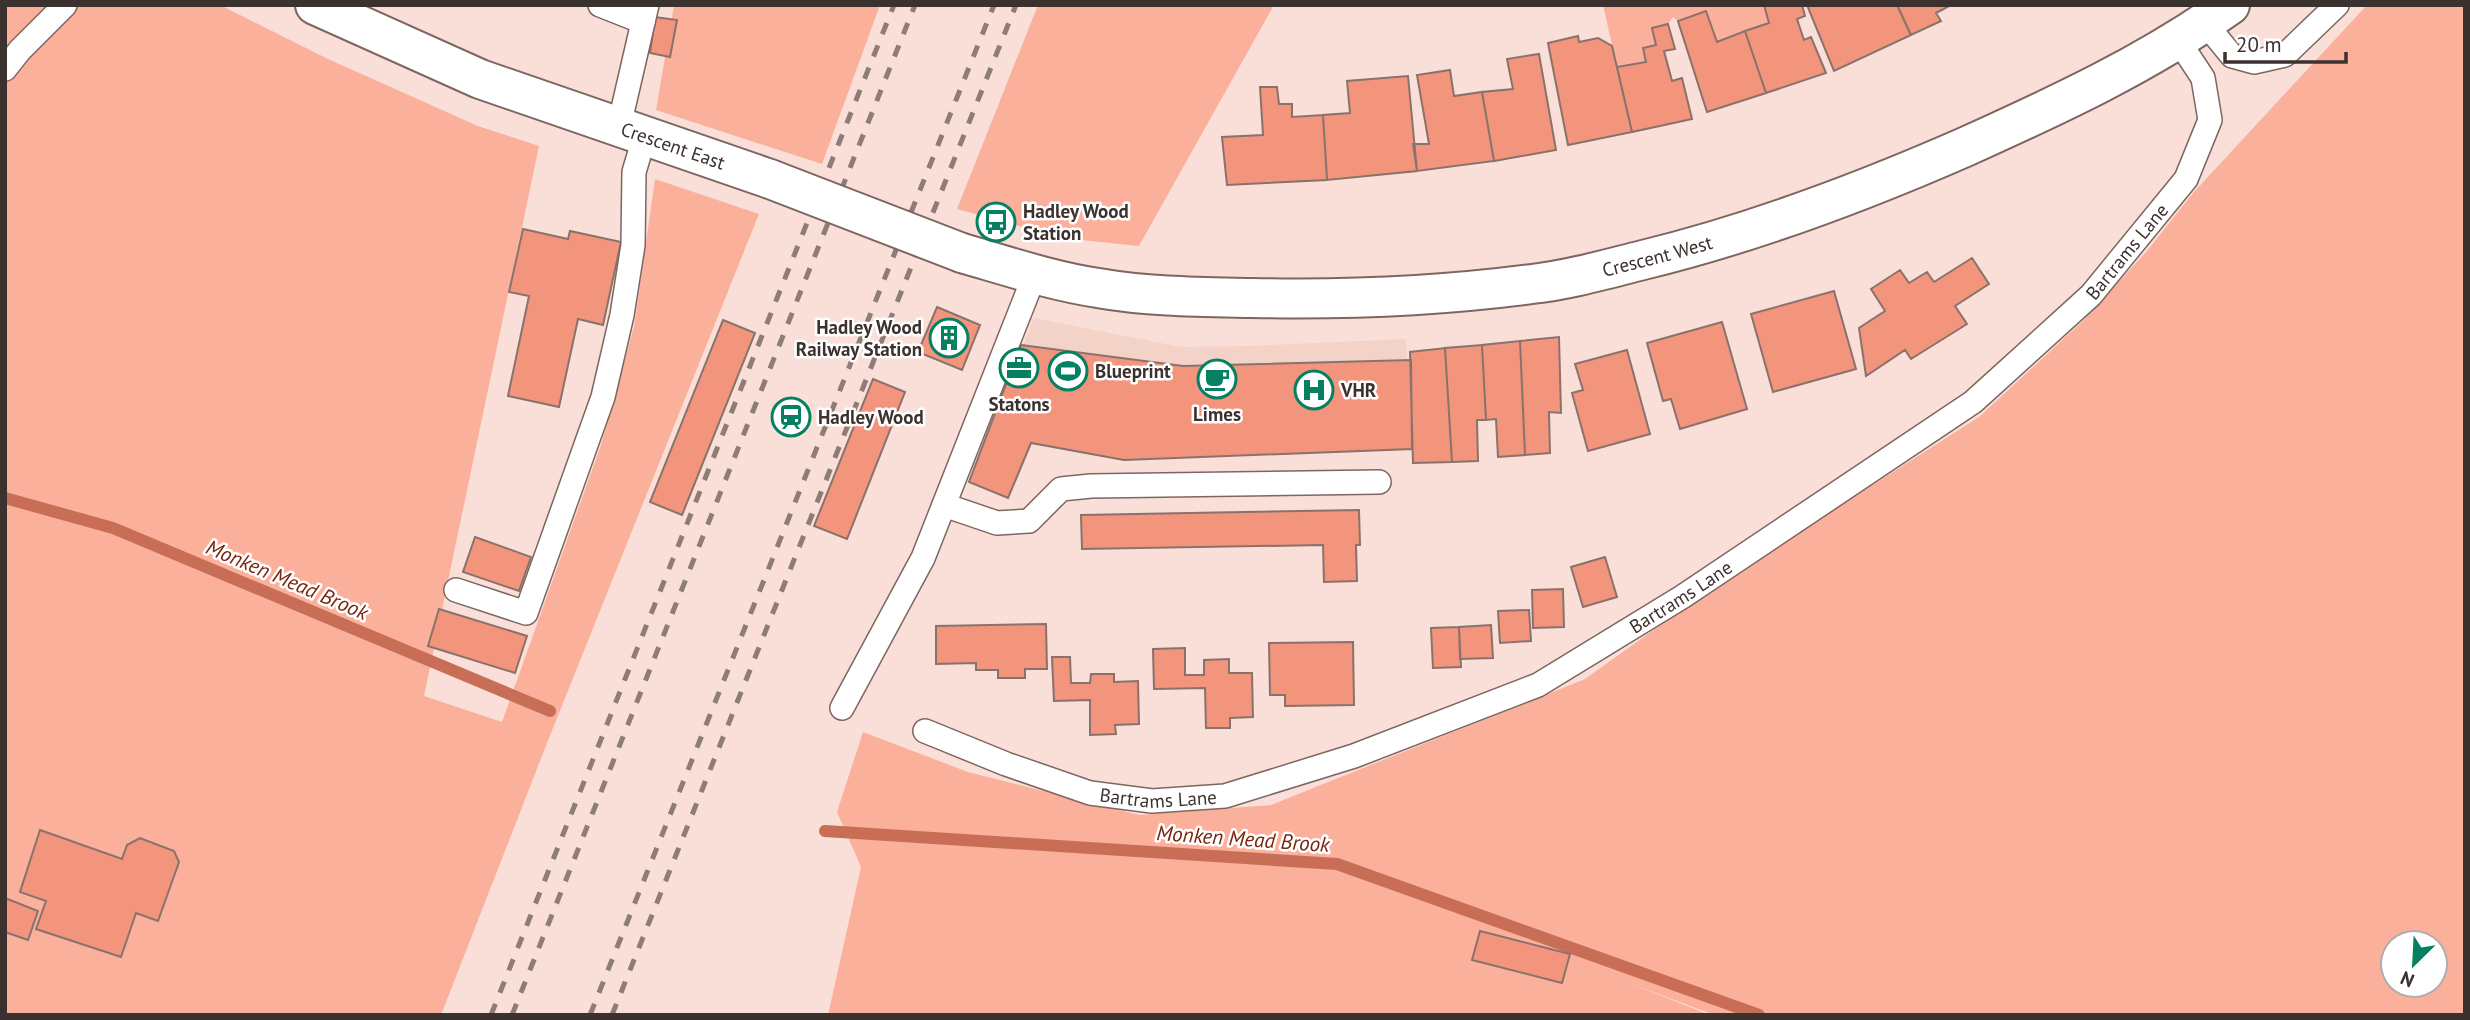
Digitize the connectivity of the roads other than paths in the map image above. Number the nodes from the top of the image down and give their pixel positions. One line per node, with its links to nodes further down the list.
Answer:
1 (65, 5): 7 (lane)
2 (315, 5): 8 (street, Crescent East)
3 (600, 5): 5 (lane)
4 (2337, 5): 6 (lane)
5 (645, 14): 8 (lane)
6 (2204, 23): 9 (street, Crescent West); 14 (lane, Bartrams Lane)
7 (5, 69)
8 (632, 131): 9 (street, Crescent East, bridge); 12 (lane)
9 (1035, 274): 11 (lane)
10 (1379, 482): 11 (lane)
11 (944, 505): 13 (lane)
12 (456, 590)
13 (842, 708)
14 (925, 732)

